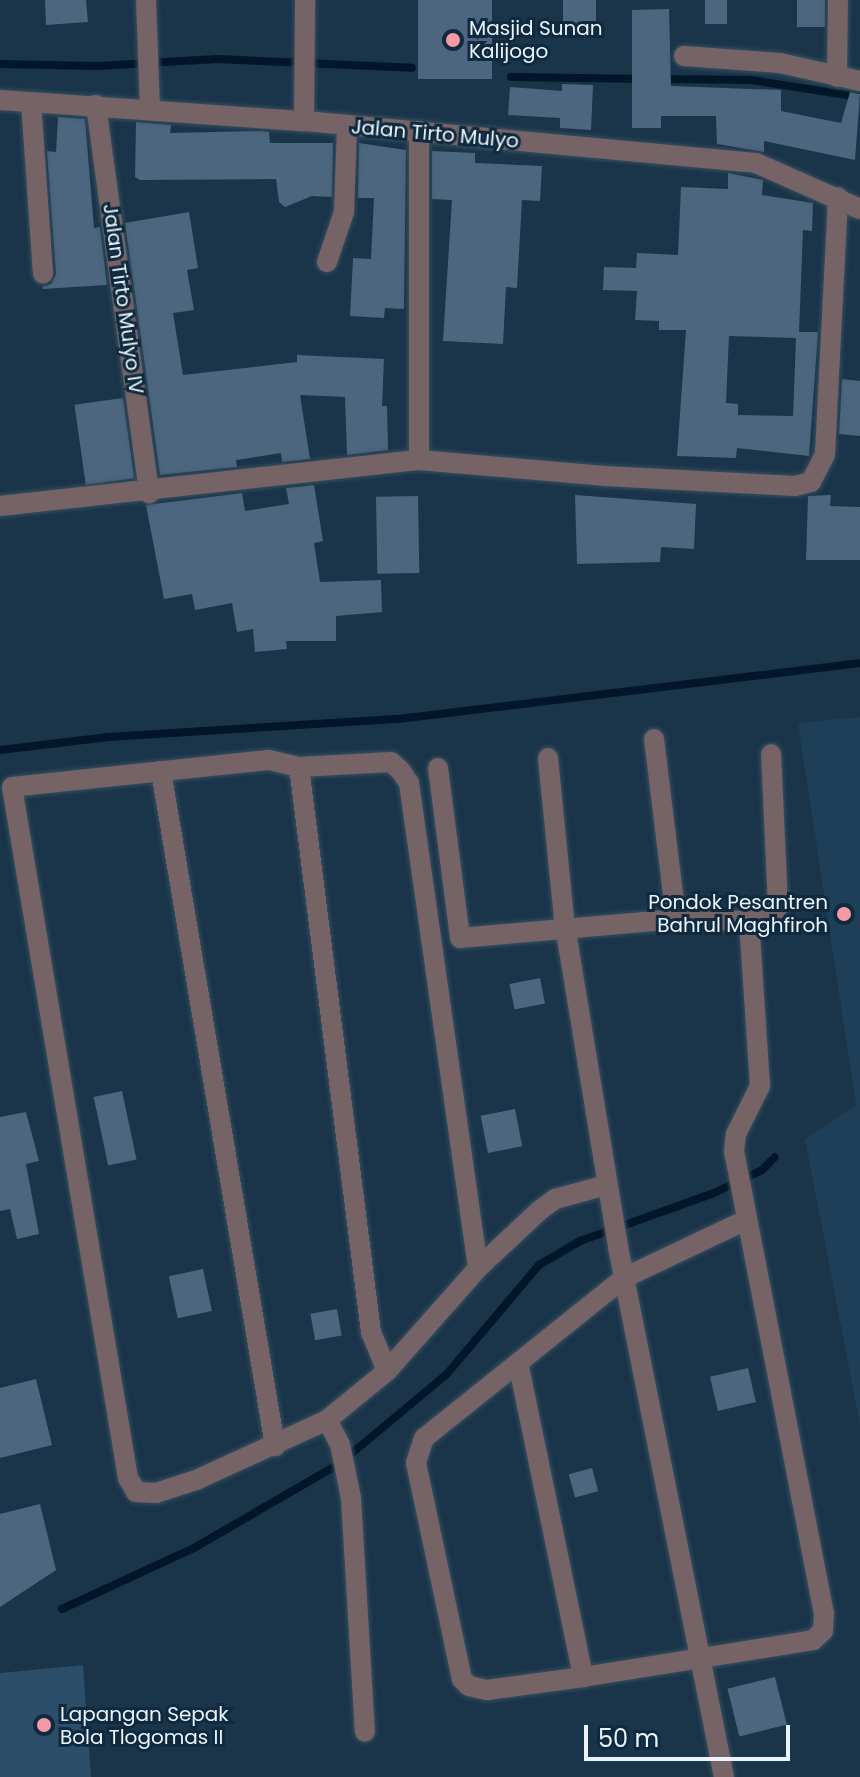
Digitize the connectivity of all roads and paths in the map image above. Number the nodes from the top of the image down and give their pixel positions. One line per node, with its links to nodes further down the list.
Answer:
1 (146, 0): 10 (street)
2 (305, 0): 11 (street)
3 (838, 0): 5 (street)
4 (684, 56): 5 (street)
5 (837, 77): 6 (street)
6 (860, 81)
7 (0, 100): 8 (street, Jalan Tirto Mulyo)
8 (31, 102): 9 (street, Jalan Tirto Mulyo); 17 (street)
9 (96, 105): 10 (street, Jalan Tirto Mulyo); 19 (street, Jalan Tirto Mulyo IV)
10 (150, 108): 11 (street, Jalan Tirto Mulyo)
11 (304, 121): 12 (street, Jalan Tirto Mulyo)
12 (347, 125): 13 (street, Jalan Tirto Mulyo); 16 (street)
13 (419, 131): 14 (street, Jalan Tirto Mulyo); 18 (street)
14 (838, 197): 15 (street, Jalan Tirto Mulyo); 18 (street)
15 (860, 209)
16 (327, 262)
17 (43, 274)
18 (419, 460): 19 (street)
19 (149, 493): 20 (street)
20 (0, 506)
21 (654, 739): 27 (street)
22 (771, 754): 28 (street)
23 (548, 758): 29 (street)
24 (299, 767): 26 (street); 32 (street); 35 (street)
25 (438, 768): 29 (street)
26 (161, 771): 37 (street); 37 (street)
27 (676, 919): 28 (street); 29 (street)
28 (749, 921): 31 (street)
29 (566, 932): 30 (street)
30 (607, 1185): 32 (street); 33 (street)
31 (746, 1220): 33 (street); 38 (street)
32 (478, 1268): 35 (street)
33 (624, 1278): 34 (street); 38 (street)
34 (519, 1367): 39 (street); 39 (street)
35 (387, 1371): 36 (street)
36 (327, 1420): 37 (street); 40 (street)
37 (275, 1446)
38 (703, 1658): 39 (street); 41 (street)
39 (583, 1677)
40 (365, 1732)
41 (724, 1777)

